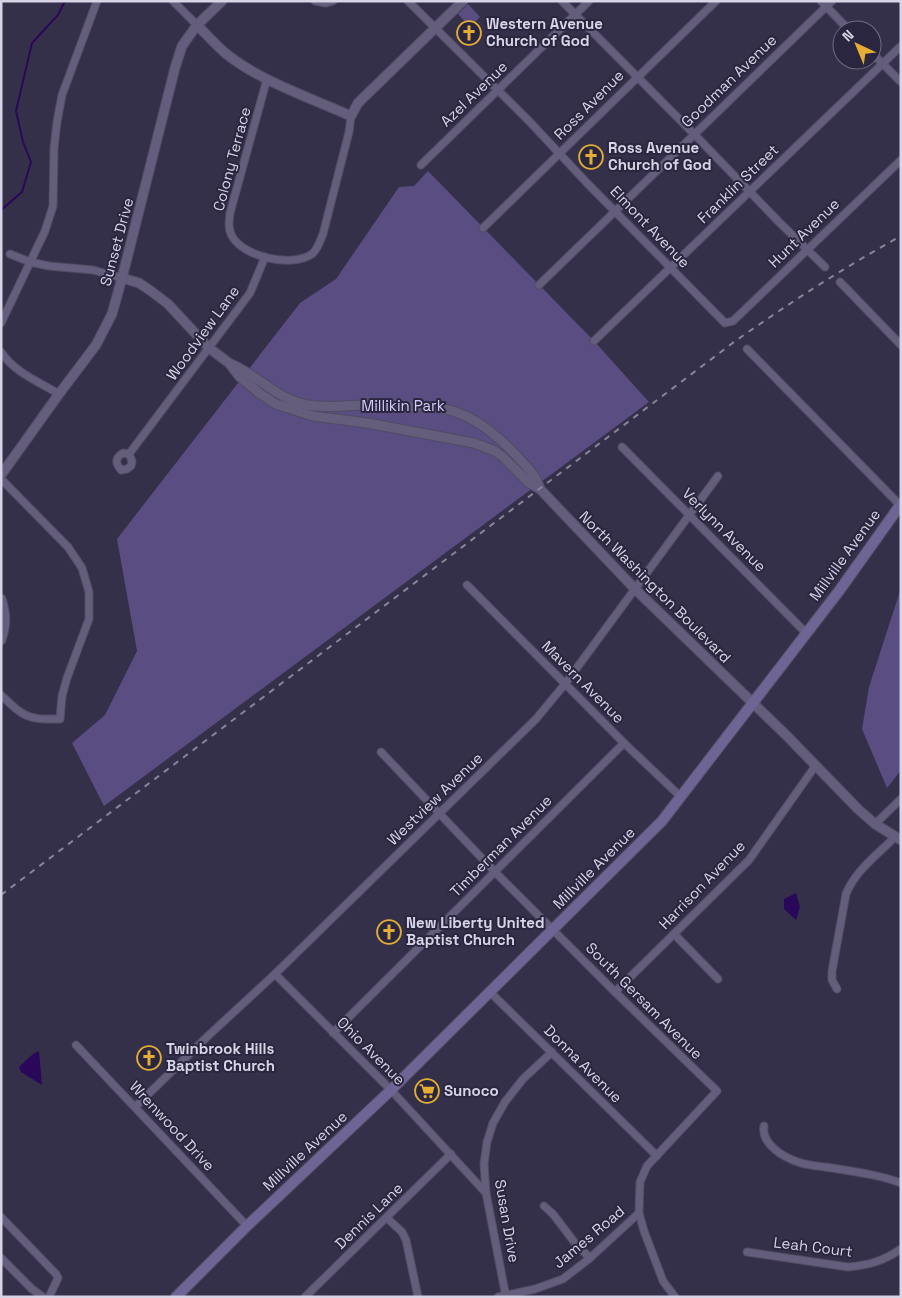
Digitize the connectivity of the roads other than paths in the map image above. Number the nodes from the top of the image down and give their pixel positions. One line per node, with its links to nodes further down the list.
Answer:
1 (97, 1): 33 (street)
2 (173, 1): 14 (street)
3 (222, 1): 14 (street, Sunset Drive)
4 (315, 1): 10 (street)
5 (408, 1): 15 (street, Elmont Avenue)
6 (463, 1): 15 (street)
7 (562, 1): 12 (street)
8 (588, 1): 12 (street, Azel Avenue)
9 (716, 1): 18 (street, Ross Avenue)
10 (330, 2)
11 (826, 3): 13 (street); 23 (street, Goodman Avenue)
12 (575, 14): 18 (street); 21 (street, Azel Avenue)
13 (840, 20)
14 (197, 25): 19 (street); 36 (street, Sunset Drive)
15 (435, 28): 21 (street, Elmont Avenue); 22 (street)
16 (901, 46): 17 (street, Franklin Street)
17 (883, 64): 20 (street); 27 (street, Franklin Street)
18 (637, 77): 23 (street); 24 (street, Ross Avenue)
19 (267, 79): 22 (street); 32 (street, Colony Terrace)
20 (901, 82)
21 (497, 90): 24 (street, Elmont Avenue); 26 (street, Azel Avenue)
22 (351, 116): 32 (street)
23 (694, 134): 27 (street); 28 (street, Goodman Avenue)
24 (560, 153): 28 (street, Elmont Avenue); 29 (street, Ross Avenue)
25 (901, 160): 30 (street, Hunt Avenue)
26 (421, 165)
27 (750, 192): 30 (street); 35 (street, Franklin Street)
28 (615, 210): 35 (street, Elmont Avenue); 38 (street, Goodman Avenue)
29 (483, 228)
30 (808, 249): 34 (street); 40 (street, Hunt Avenue)
31 (10, 254): 33 (street, North Washington Boulevard)
32 (265, 257): 43 (street, Woodview Lane)
33 (30, 262): 36 (street, North Washington Boulevard); 39 (street)
34 (825, 267)
35 (671, 268): 40 (street, Elmont Avenue); 41 (street, Franklin Street)
36 (122, 278): 43 (street, North Washington Boulevard); 47 (street, Sunset Drive)
37 (840, 282): 42 (street)
38 (539, 285)
39 (1, 323)
40 (725, 323)
41 (594, 341)
42 (901, 345)
43 (209, 348): 46 (street, North Washington Boulevard); 49 (street, Woodview Lane)
44 (747, 349): 54 (street)
45 (1, 352): 47 (street)
46 (229, 363): 53 (street, North Washington Boulevard); 53 (street, North Washington Boulevard)
47 (59, 394): 50 (street, Sunset Drive)
48 (622, 447): 55 (street, Verlynn Avenue)
49 (129, 454)
50 (1, 475)
51 (718, 476): 55 (street, Westview Avenue)
52 (1, 479): 62 (street)
53 (540, 489): 57 (street, North Washington Boulevard)
54 (900, 505): 59 (main road, Millville Avenue)
55 (690, 515): 57 (street, Westview Avenue); 59 (street, Verlynn Avenue)
56 (467, 585): 61 (street, Mavern Avenue)
57 (636, 588): 61 (street, Westview Avenue); 63 (street, North Washington Boulevard)
58 (1, 599): 60 (street)
59 (806, 633): 63 (main road, Millville Avenue)
60 (1, 640)
61 (565, 684): 64 (street, Mavern Avenue); 69 (street, Westview Avenue)
62 (1, 695)
63 (753, 703): 66 (street, North Washington Boulevard); 67 (main road, Millville Avenue)
64 (624, 743): 67 (street, Mavern Avenue); 72 (street, Timberman Avenue)
65 (381, 752): 69 (street, South Gersam Avenue)
66 (816, 765): 70 (street, North Washington Boulevard); 74 (street, Harrison Avenue)
67 (681, 798): 73 (main road, Millville Avenue)
68 (901, 799): 70 (street)
69 (440, 814): 72 (street, South Gersam Avenue); 75 (street, Westview Avenue)
70 (875, 824): 71 (street, North Washington Boulevard)
71 (898, 838): 77 (street)
72 (495, 872): 73 (street, South Gersam Avenue); 80 (street, Timberman Avenue)
73 (553, 930): 78 (main road, Millville Avenue); 79 (street, South Gersam Avenue)
74 (674, 934): 76 (street); 79 (street, Harrison Avenue)
75 (275, 974): 80 (street, Ohio Avenue); 84 (street, Westview Avenue)
76 (718, 979)
77 (837, 989)
78 (490, 992): 82 (street, Donna Avenue); 83 (main road, Millville Avenue)
79 (615, 992): 87 (street, South Gersam Avenue)
80 (333, 1033): 83 (street, Ohio Avenue)
81 (76, 1045): 84 (street, Wrenwood Drive)
82 (552, 1052): 87 (street, Donna Avenue); 89 (street, Susan Drive)
83 (391, 1090): 86 (street, Ohio Avenue); 94 (main road, Millville Avenue)
84 (134, 1107): 94 (street, Wrenwood Drive)
85 (764, 1126): 88 (street)
86 (451, 1154): 89 (street, Ohio Avenue); 93 (street, Dennis Lane)
87 (656, 1156): 91 (street)
88 (901, 1183)
89 (486, 1192): 99 (street, Susan Drive)
90 (544, 1206): 98 (street)
91 (639, 1213): 98 (street, James Road); 106 (street)
92 (1, 1217): 101 (street)
93 (387, 1218): 103 (street, Dennis Lane); 104 (street)
94 (247, 1226): 102 (main road, Millville Avenue)
95 (901, 1249): 96 (street, Leah Court)
96 (747, 1252)
97 (1, 1258): 100 (street)
98 (590, 1258): 99 (street, James Road)
99 (507, 1295): 105 (street, James Road)
100 (42, 1297)
101 (49, 1297)
102 (176, 1297)
103 (306, 1297)
104 (418, 1297)
105 (498, 1297)
106 (675, 1297)

